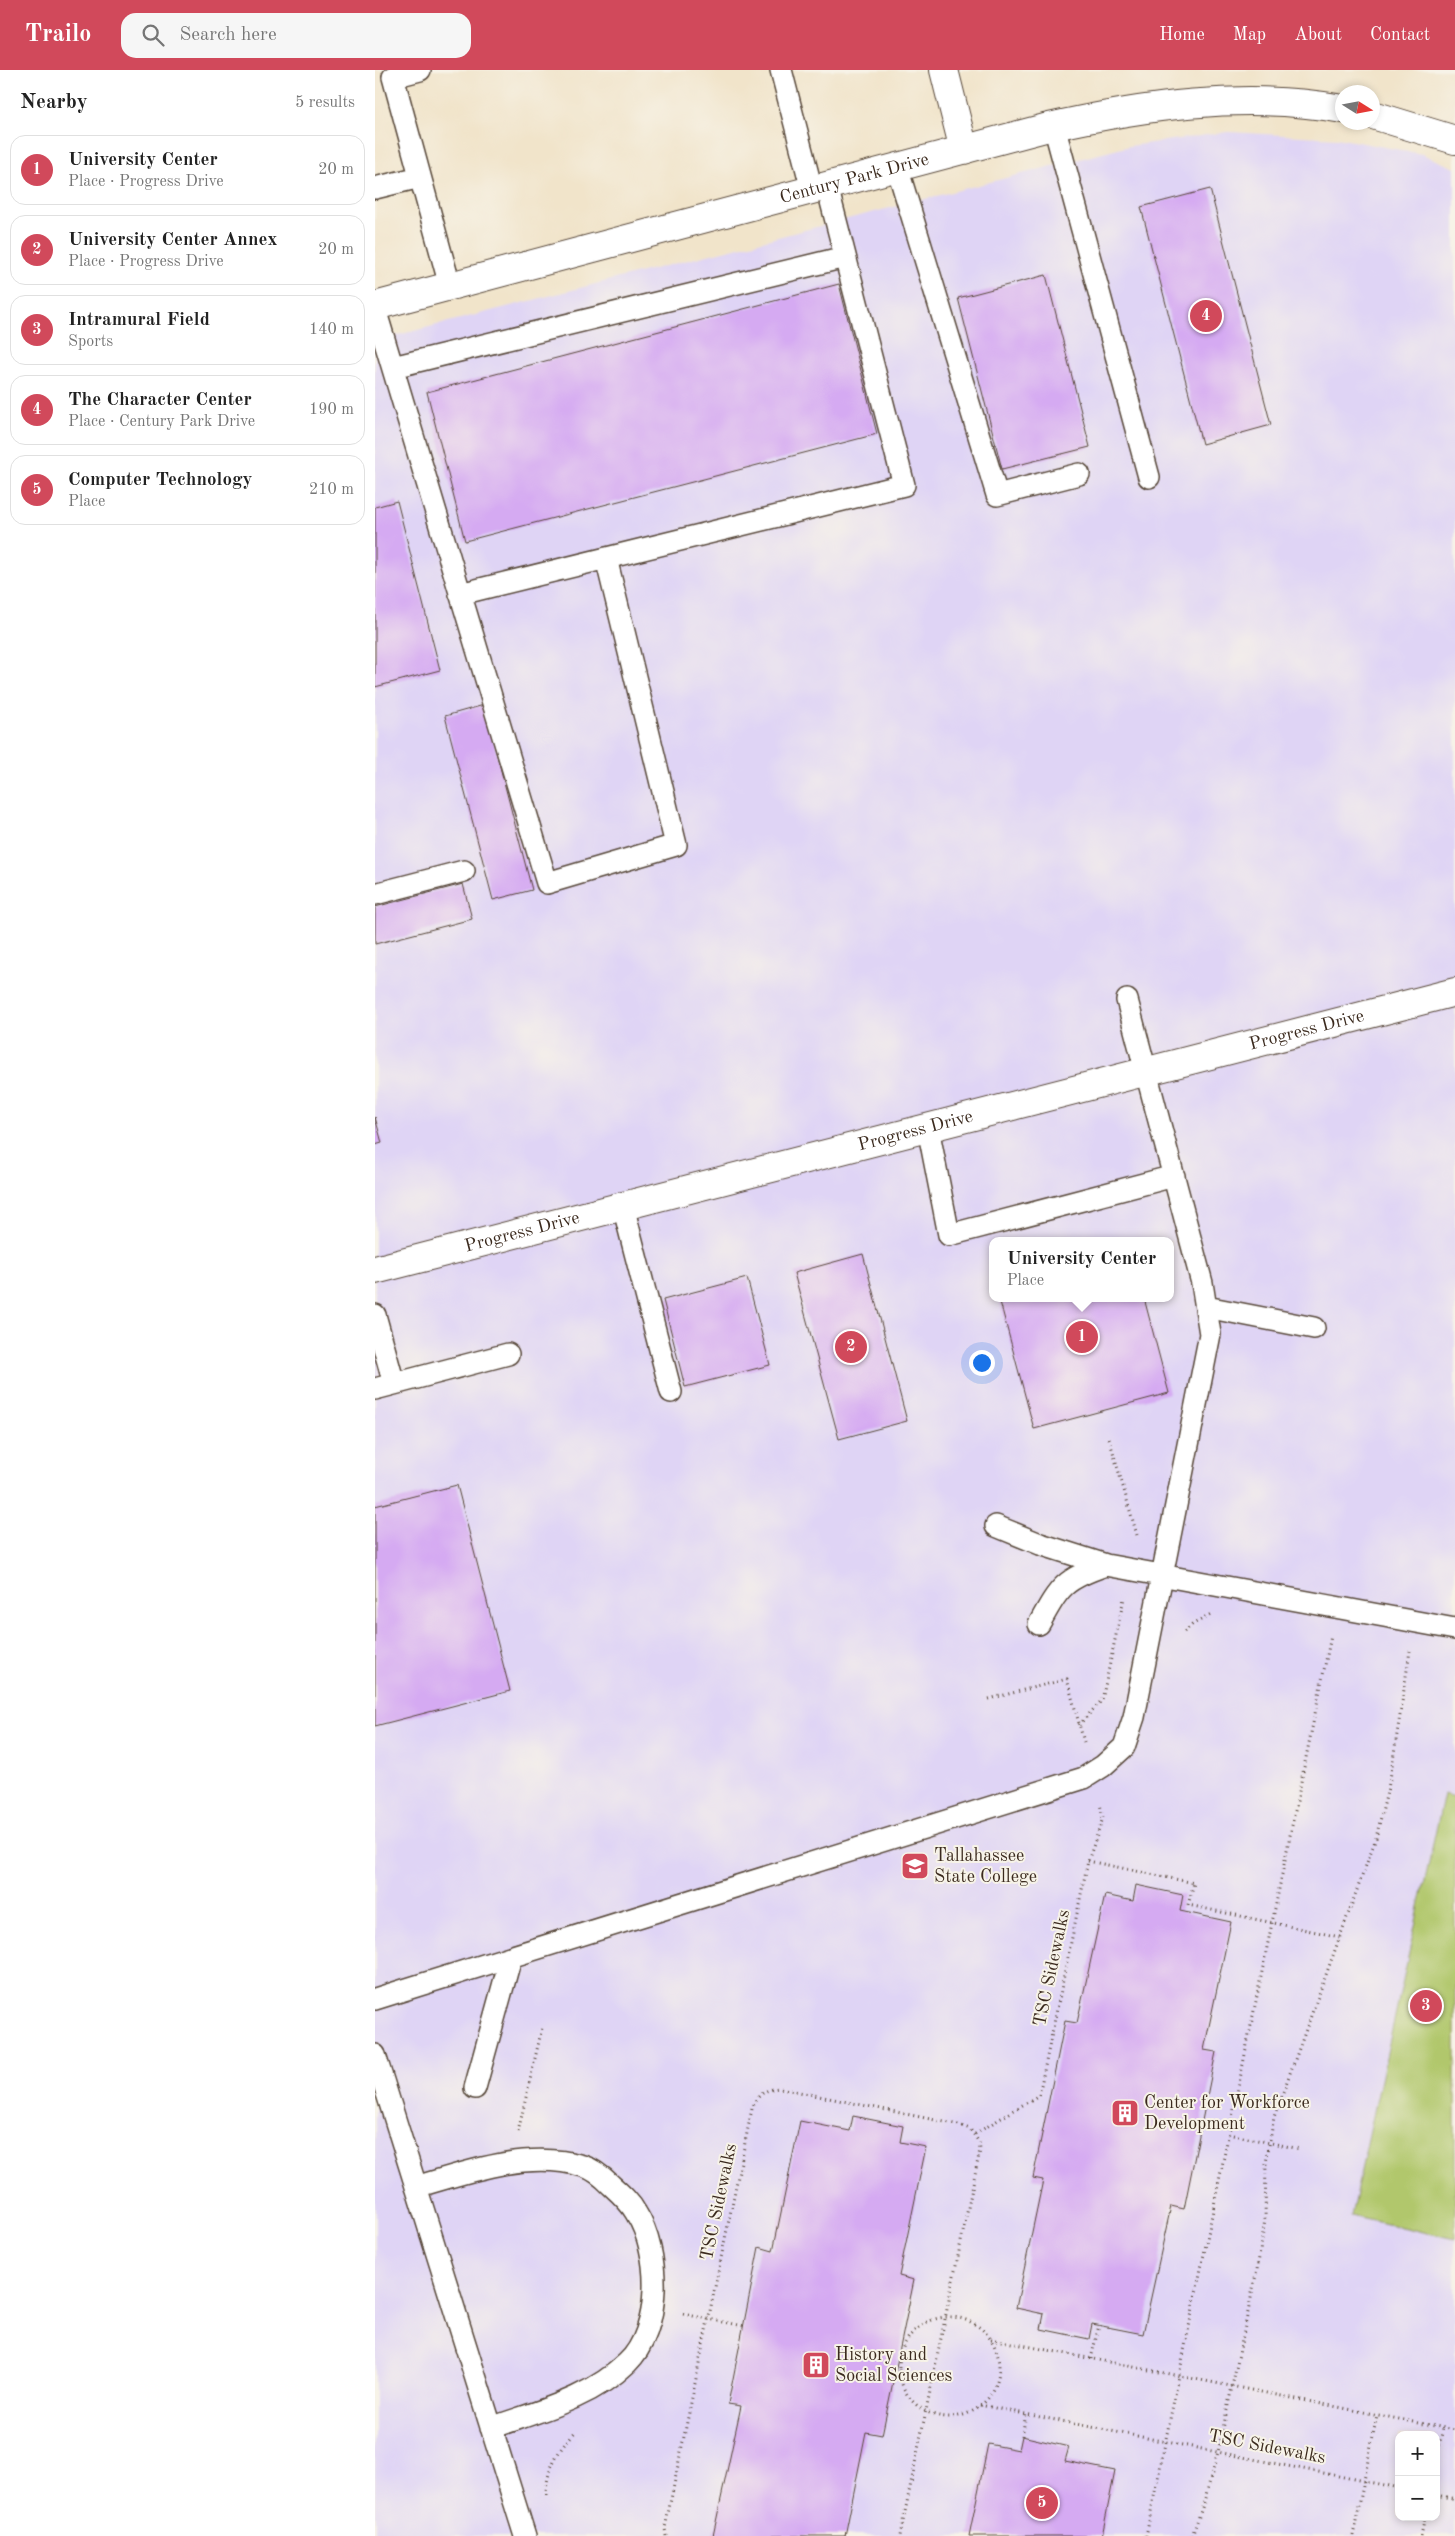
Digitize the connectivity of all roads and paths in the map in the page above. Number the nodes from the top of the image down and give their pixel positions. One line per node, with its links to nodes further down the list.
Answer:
1 (420, 70): 10 (lane)
2 (781, 70): 12 (lane)
3 (944, 70): 8 (street)
4 (1335, 108): 6 (street, Century Park Drive)
5 (1380, 117): 7 (street)
6 (1054, 126): 8 (street, Century Park Drive); 18 (lane)
7 (1455, 140)
8 (964, 150): 9 (street, Century Park Drive)
9 (897, 167): 12 (street, Century Park Drive); 17 (lane)
10 (420, 177): 11 (lane); 14 (lane)
11 (375, 188)
12 (820, 188): 13 (lane); 14 (street, Century Park Drive)
13 (845, 257): 16 (lane); 19 (lane)
14 (450, 286): 15 (street, Century Park Drive)
15 (375, 308): 16 (lane)
16 (393, 367): 20 (lane)
17 (1079, 474)
18 (1149, 477)
19 (606, 558): 20 (lane); 20 (lane)
20 (460, 594)
21 (464, 871): 22 (lane)
22 (375, 894)
23 (1455, 992): 25 (street, Progress Drive)
24 (1127, 1000): 25 (lane)
25 (1146, 1072): 26 (street, Progress Drive); 27 (lane)
26 (927, 1128): 27 (lane); 28 (street, Progress Drive)
27 (1174, 1176): 30 (lane)
28 (623, 1206): 29 (street, Progress Drive); 35 (lane)
29 (375, 1270)
30 (1206, 1307): 32 (lane); 40 (lane)
31 (375, 1316): 34 (lane)
32 (1314, 1328)
33 (508, 1354): 34 (lane)
34 (384, 1387)
35 (671, 1392)
36 (1109, 1438): 39 (path)
37 (996, 1526): 38 (lane)
38 (1106, 1565): 39 (lane); 41 (lane)
39 (1130, 1569): 40 (lane); 46 (path)
40 (1163, 1575): 42 (lane); 47 (lane)
41 (1039, 1624)
42 (1455, 1629)
43 (1332, 1631): 49 (path)
44 (1411, 1646): 50 (path)
45 (989, 1700): 46 (path, TSC Sidewalks)
46 (1079, 1726): 47 (path, TSC Sidewalks)
47 (1092, 1774): 48 (path, TSC Sidewalks); 51 (lane)
48 (1088, 1861): 49 (path); 57 (path, TSC Sidewalks)
49 (1272, 1923): 50 (path); 58 (path)
50 (1340, 1937): 59 (path)
51 (511, 1957): 52 (lane); 55 (lane)
52 (375, 2000)
53 (542, 2028): 56 (path)
54 (375, 2055): 61 (lane)
55 (475, 2088)
56 (526, 2134)
57 (975, 2134): 64 (path); 65 (path, TSC Sidewalks)
58 (1228, 2134): 59 (path); 71 (path)
59 (1269, 2143): 60 (path); 72 (path)
60 (1300, 2149)
61 (416, 2187): 77 (lane); 77 (lane)
62 (681, 2306): 63 (path)
63 (679, 2313): 65 (path); 66 (path)
64 (945, 2316): 69 (path); 74 (path); 74 (path)
65 (709, 2319): 68 (path); 92 (path, TSC Sidewalks)
66 (678, 2320)
67 (1099, 2325): 70 (path)
68 (744, 2326)
69 (991, 2339): 70 (path); 73 (path)
70 (1091, 2359): 71 (path)
71 (1178, 2376): 72 (path); 82 (path)
72 (1233, 2387): 76 (path); 84 (path)
73 (980, 2405): 74 (path); 75 (path, TSC Sidewalks)
74 (926, 2412): 93 (path)
75 (1026, 2414): 81 (path); 82 (path, TSC Sidewalks)
76 (1377, 2415): 79 (path); 85 (path)
77 (491, 2428): 91 (lane)
78 (579, 2428): 89 (path)
79 (1443, 2428): 80 (path); 83 (path)
80 (1455, 2430)
81 (1022, 2436)
82 (1165, 2441): 84 (path, TSC Sidewalks); 94 (path)
83 (1440, 2442)
84 (1217, 2452): 85 (path, TSC Sidewalks); 95 (path)
85 (1364, 2481): 86 (path, TSC Sidewalks); 96 (path)
86 (1395, 2487)
87 (1440, 2496): 88 (path)
88 (1455, 2499)
89 (546, 2502)
90 (1424, 2521): 97 (path)
91 (525, 2536)
92 (666, 2536)
93 (899, 2536)
94 (1145, 2536)
95 (1192, 2536)
96 (1353, 2536)
97 (1421, 2536)

